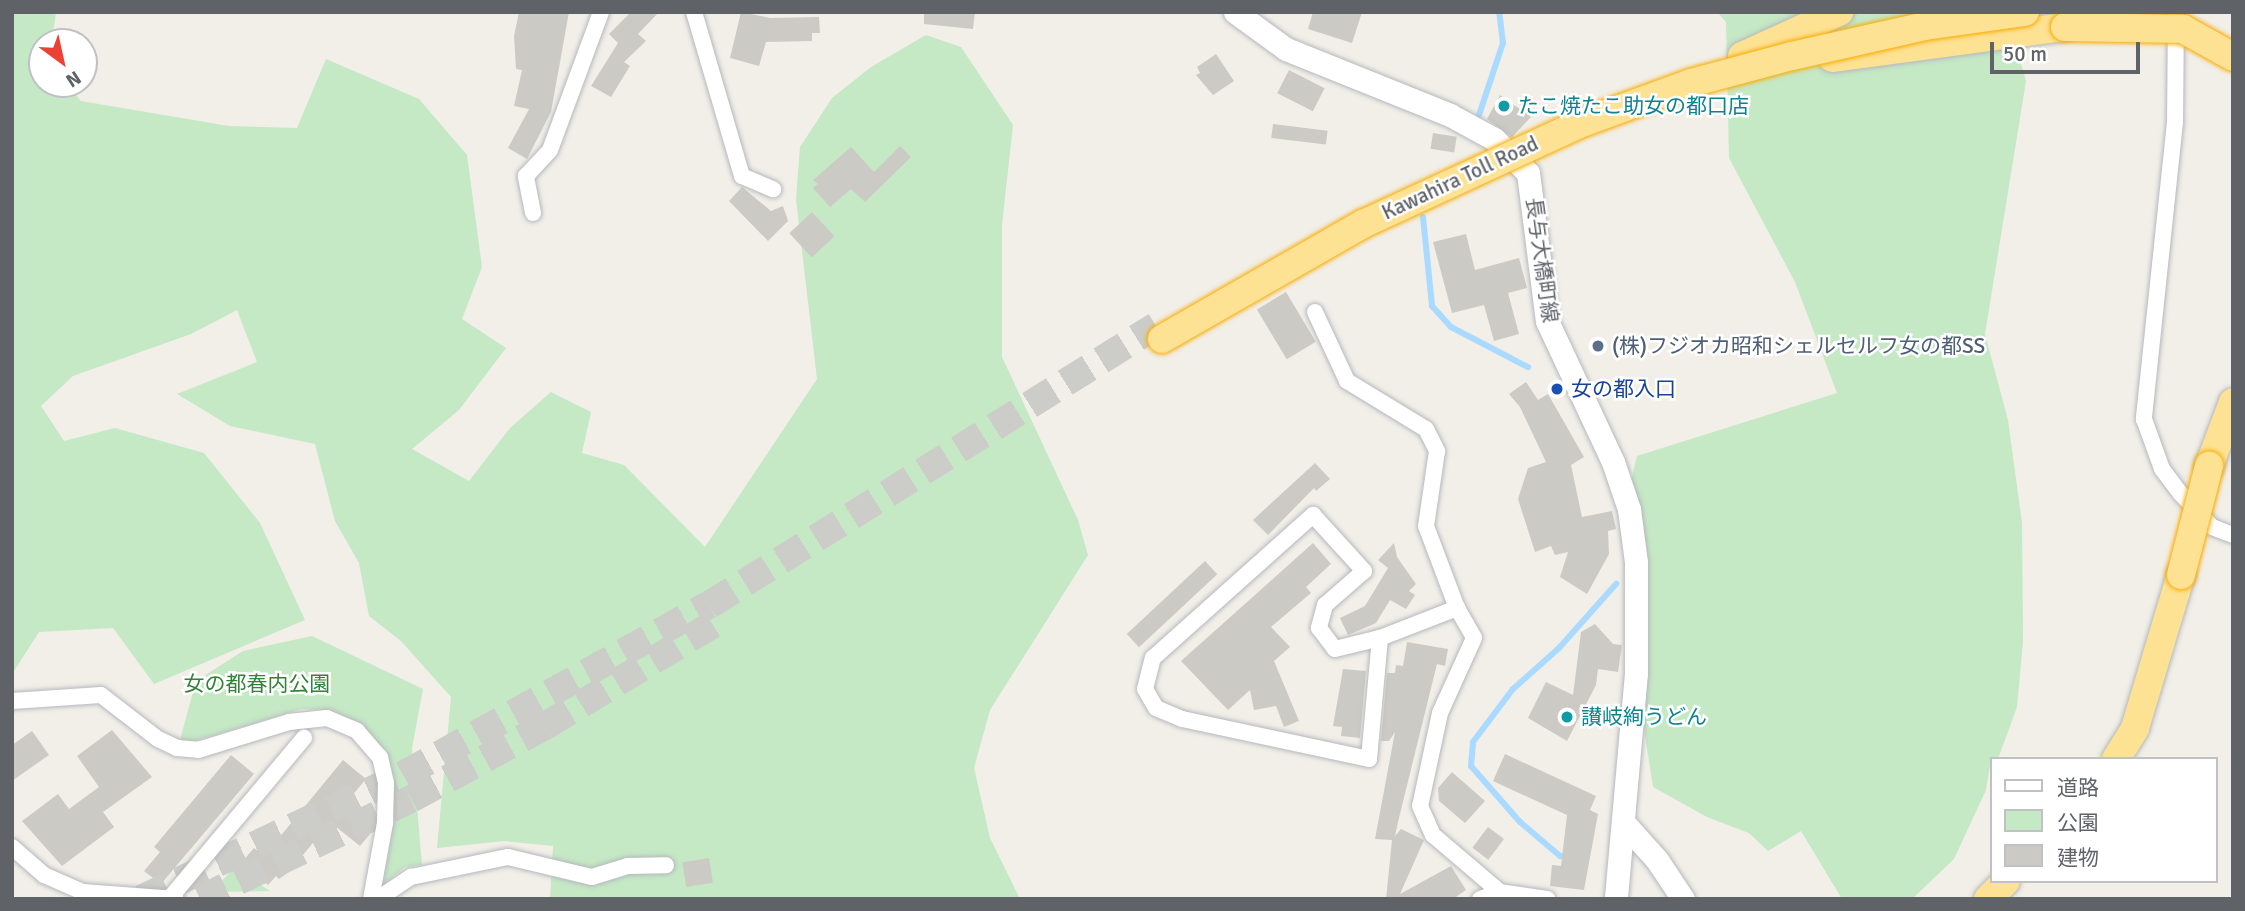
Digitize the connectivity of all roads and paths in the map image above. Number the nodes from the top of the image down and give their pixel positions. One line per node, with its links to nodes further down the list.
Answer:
1 (601, 12): 11 (street)
2 (694, 12): 10 (street)
3 (1235, 12): 23 (main road, 長与大橋町線)
4 (1839, 12): 9 (highway)
5 (1941, 12): 9 (highway, Kawahira Toll Road)
6 (2025, 12): 9 (highway, Kawahira Toll Road, bridge)
7 (2176, 12): 17 (street)
8 (2233, 57): 9 (highway, bridge)
9 (1738, 63): 13 (highway, Kawahira Toll Road, bridge)
10 (773, 189)
11 (533, 214)
12 (1315, 312): 18 (street)
13 (1159, 333)
14 (2233, 383): 16 (highway)
15 (2233, 402): 16 (highway)
16 (2220, 433): 22 (highway, bridge)
17 (2233, 535)
18 (1457, 608): 19 (street); 27 (street)
19 (1381, 638): 19 (street)
20 (12, 701): 30 (street)
21 (304, 738): 28 (street)
22 (2117, 757)
23 (1623, 822): 34 (main road, 長与大橋町線); 35 (main road)
24 (12, 847): 28 (street)
25 (666, 866): 31 (street)
26 (2004, 883): 36 (highway)
27 (1500, 892): 32 (street); 33 (street)
28 (170, 898): 29 (street)
29 (176, 899)
30 (371, 899)
31 (378, 899)
32 (1480, 899)
33 (1546, 899)
34 (1616, 899)
35 (1683, 899)
36 (1988, 899)

